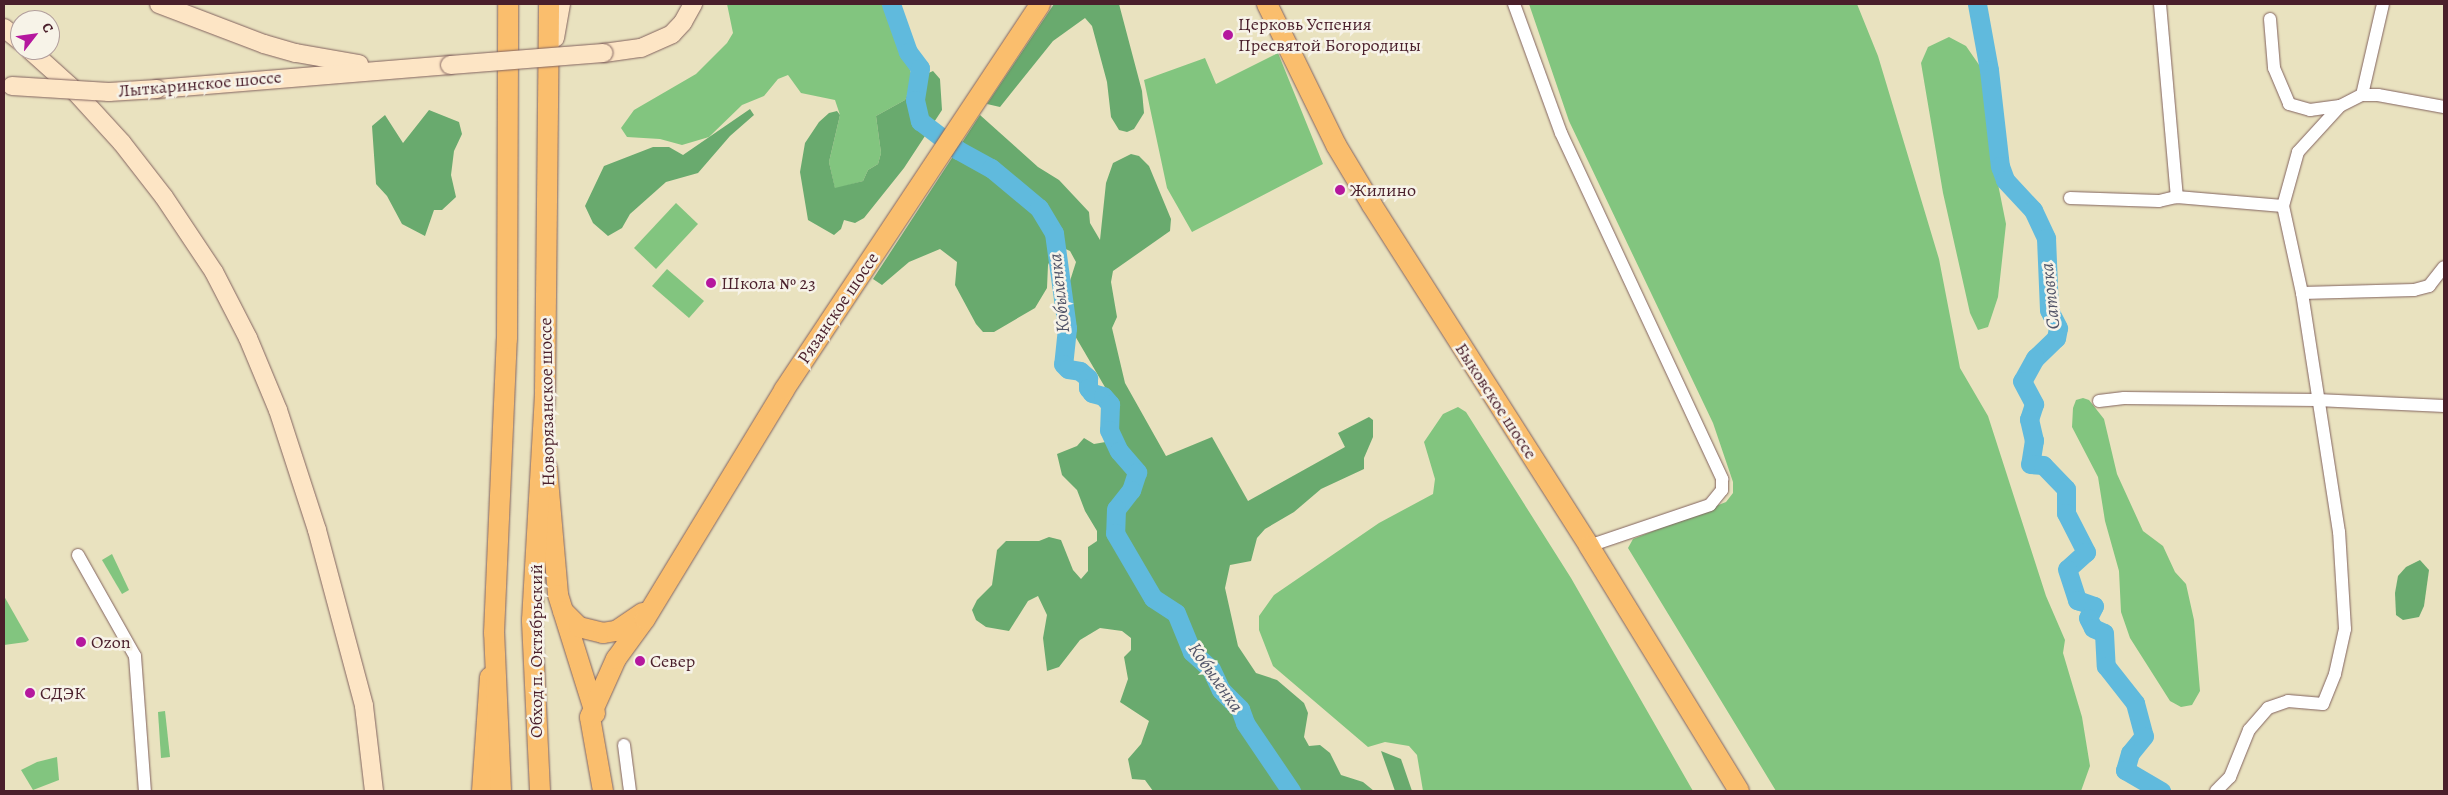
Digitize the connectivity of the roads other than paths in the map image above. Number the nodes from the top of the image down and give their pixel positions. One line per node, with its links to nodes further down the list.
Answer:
1 (159, 4): 13 (main road, Лыткаринское шоссе)
2 (508, 4): 33 (main road)
3 (549, 4): 14 (main road, Новорязанское шоссе)
4 (561, 4): 14 (main road)
5 (693, 4): 13 (main road, Лыткаринское шоссе, bridge)
6 (1040, 4): 30 (main road, Рязанское шоссе)
7 (1267, 4): 28 (main road, Быковское шоссе)
8 (1514, 4): 28 (street)
9 (2160, 4): 19 (street)
10 (2383, 4): 16 (street)
11 (2270, 19): 17 (street)
12 (41, 60): 38 (main road)
13 (396, 68): 15 (main road, Лыткаринское шоссе, bridge)
14 (549, 70): 24 (main road, Новорязанское шоссе)
15 (8, 85)
16 (2362, 96): 17 (street); 18 (street)
17 (2340, 106): 21 (street)
18 (2444, 107)
19 (2177, 197): 20 (street); 21 (street)
20 (2070, 198)
21 (2284, 206): 23 (street)
22 (2444, 267): 23 (street)
23 (2302, 293): 25 (street)
24 (545, 392): 31 (main road, Новорязанское шоссе); 41 (main road, Обход п. Октябрьский)
25 (2317, 400): 26 (street); 27 (street); 46 (street)
26 (2099, 401)
27 (2444, 406)
28 (1589, 546): 45 (main road, Быковское шоссе)
29 (78, 555): 37 (street)
30 (662, 590): 31 (main road); 32 (main road, Рязанское шоссе)
31 (562, 610): 34 (main road, Новорязанское шоссе)
32 (645, 619): 34 (main road, Рязанское шоссе); 35 (main road, Рязанское шоссе)
33 (494, 632): 39 (main road); 40 (main road)
34 (592, 706): 35 (main road, Новорязанское шоссе); 42 (main road)
35 (603, 731): 43 (main road, Новорязанское шоссе)
36 (624, 745): 44 (street)
37 (145, 791)
38 (374, 791)
39 (482, 791)
40 (501, 791)
41 (540, 791)
42 (604, 791)
43 (614, 791)
44 (630, 791)
45 (1739, 791)
46 (2216, 791)

